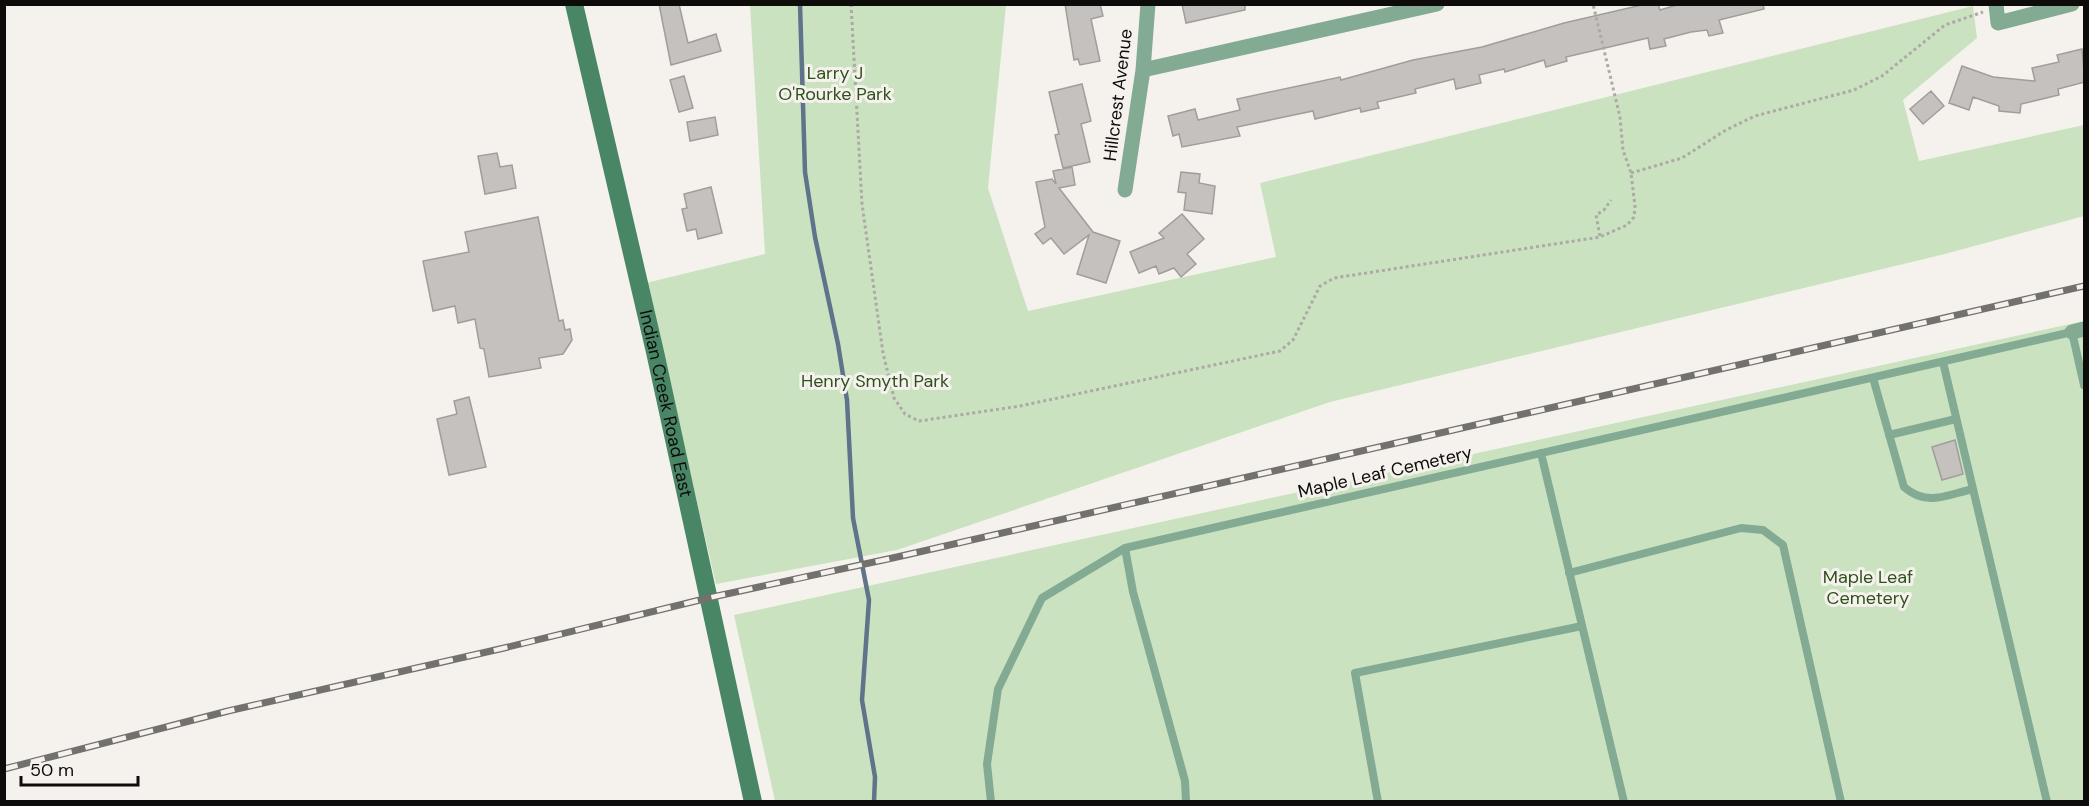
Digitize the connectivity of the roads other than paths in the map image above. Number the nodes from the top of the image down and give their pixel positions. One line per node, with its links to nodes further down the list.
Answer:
1 (574, 4): 19 (main road, Indian Creek Road East)
2 (1148, 4): 6 (street, Hillcrest Avenue)
3 (1437, 4): 6 (street)
4 (2072, 4): 5 (street)
5 (1996, 6)
6 (1143, 70): 7 (street, Hillcrest Avenue)
7 (1125, 190)
8 (2078, 330): 9 (lane, Maple Leaf Cemetery); 11 (lane)
9 (1943, 363): 10 (lane, Maple Leaf Cemetery); 12 (lane)
10 (1874, 378): 13 (lane); 14 (lane, Maple Leaf Cemetery)
11 (2085, 385)
12 (1956, 419): 13 (lane); 15 (lane)
13 (1889, 435): 15 (lane)
14 (1541, 453): 16 (lane, Maple Leaf Cemetery); 17 (lane)
15 (1973, 489): 25 (lane)
16 (1125, 548): 20 (lane, Maple Leaf Cemetery); 21 (lane)
17 (1569, 573): 18 (lane); 24 (lane)
18 (1582, 626): 22 (lane); 23 (lane)
19 (753, 801)
20 (990, 801)
21 (1186, 801)
22 (1378, 801)
23 (1624, 801)
24 (1841, 801)
25 (2047, 801)

